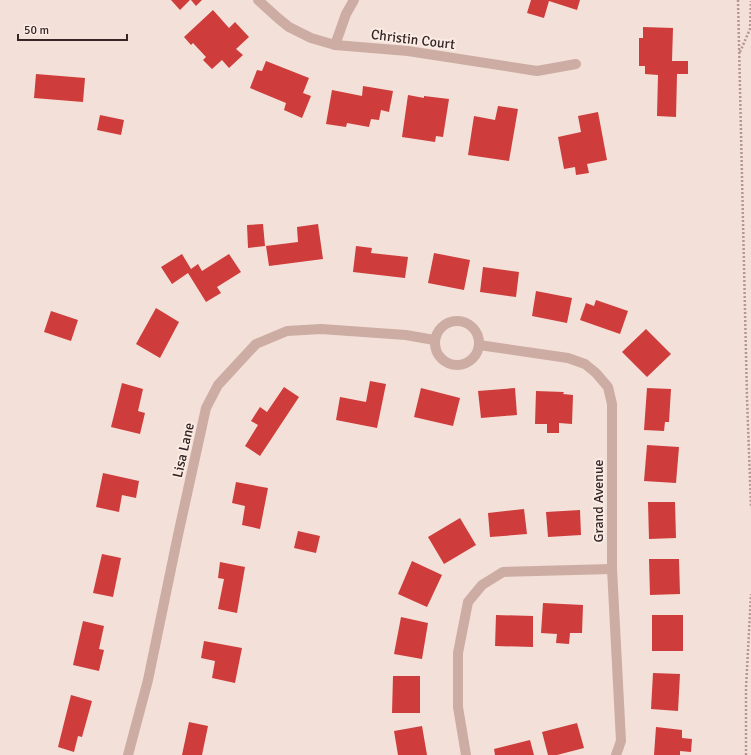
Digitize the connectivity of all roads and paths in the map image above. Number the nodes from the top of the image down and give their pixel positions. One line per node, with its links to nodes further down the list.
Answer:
1 (258, 0): 5 (street, Christin Court)
2 (354, 0): 5 (street)
3 (738, 0): 6 (path)
4 (751, 0): 6 (path)
5 (335, 45): 7 (street, Christin Court)
6 (739, 55): 10 (path)
7 (576, 64)
8 (434, 340): 9 (street); 9 (street); 13 (street, Lisa Lane)
9 (479, 345): 11 (street, Grand Avenue)
10 (751, 506)
11 (612, 569): 14 (street); 15 (street, Grand Avenue)
12 (751, 594): 16 (path)
13 (128, 755)
14 (466, 755)
15 (616, 755)
16 (746, 755)

